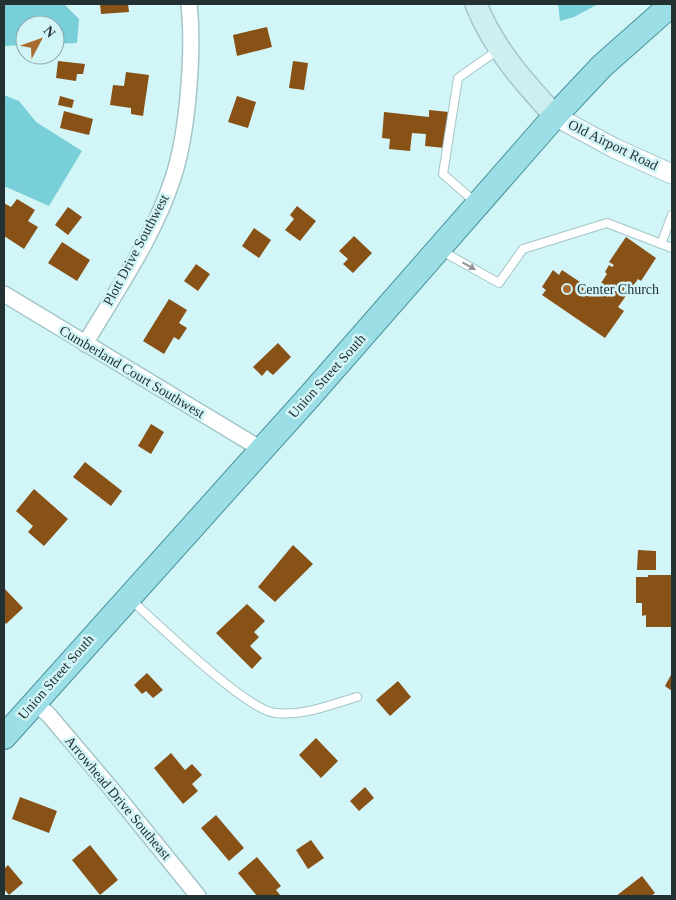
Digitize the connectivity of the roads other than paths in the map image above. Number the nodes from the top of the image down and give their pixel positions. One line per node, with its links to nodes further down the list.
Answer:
1 (189, 4): 13 (street, Plott Drive Southwest)
2 (476, 4): 4 (main road)
3 (672, 4): 5 (main road, Union Street South)
4 (499, 49): 5 (main road); 7 (lane)
5 (555, 116): 6 (street, Old Airport Road); 7 (main road, Union Street South)
6 (672, 174)
7 (478, 204): 11 (main road, Union Street South)
8 (672, 215): 9 (lane)
9 (661, 244): 10 (lane); 11 (lane, one-way to 9)
10 (672, 248)
11 (438, 249): 14 (main road, Union Street South)
12 (4, 294): 13 (street, Cumberland Court Southwest)
13 (85, 344): 14 (street, Cumberland Court Southwest)
14 (261, 449): 15 (main road, Union Street South)
15 (128, 597): 16 (lane); 17 (main road, Union Street South)
16 (357, 697)
17 (34, 702): 18 (main road, Union Street South); 19 (street, Arrowhead Drive Southeast)
18 (4, 736)
19 (198, 896)

